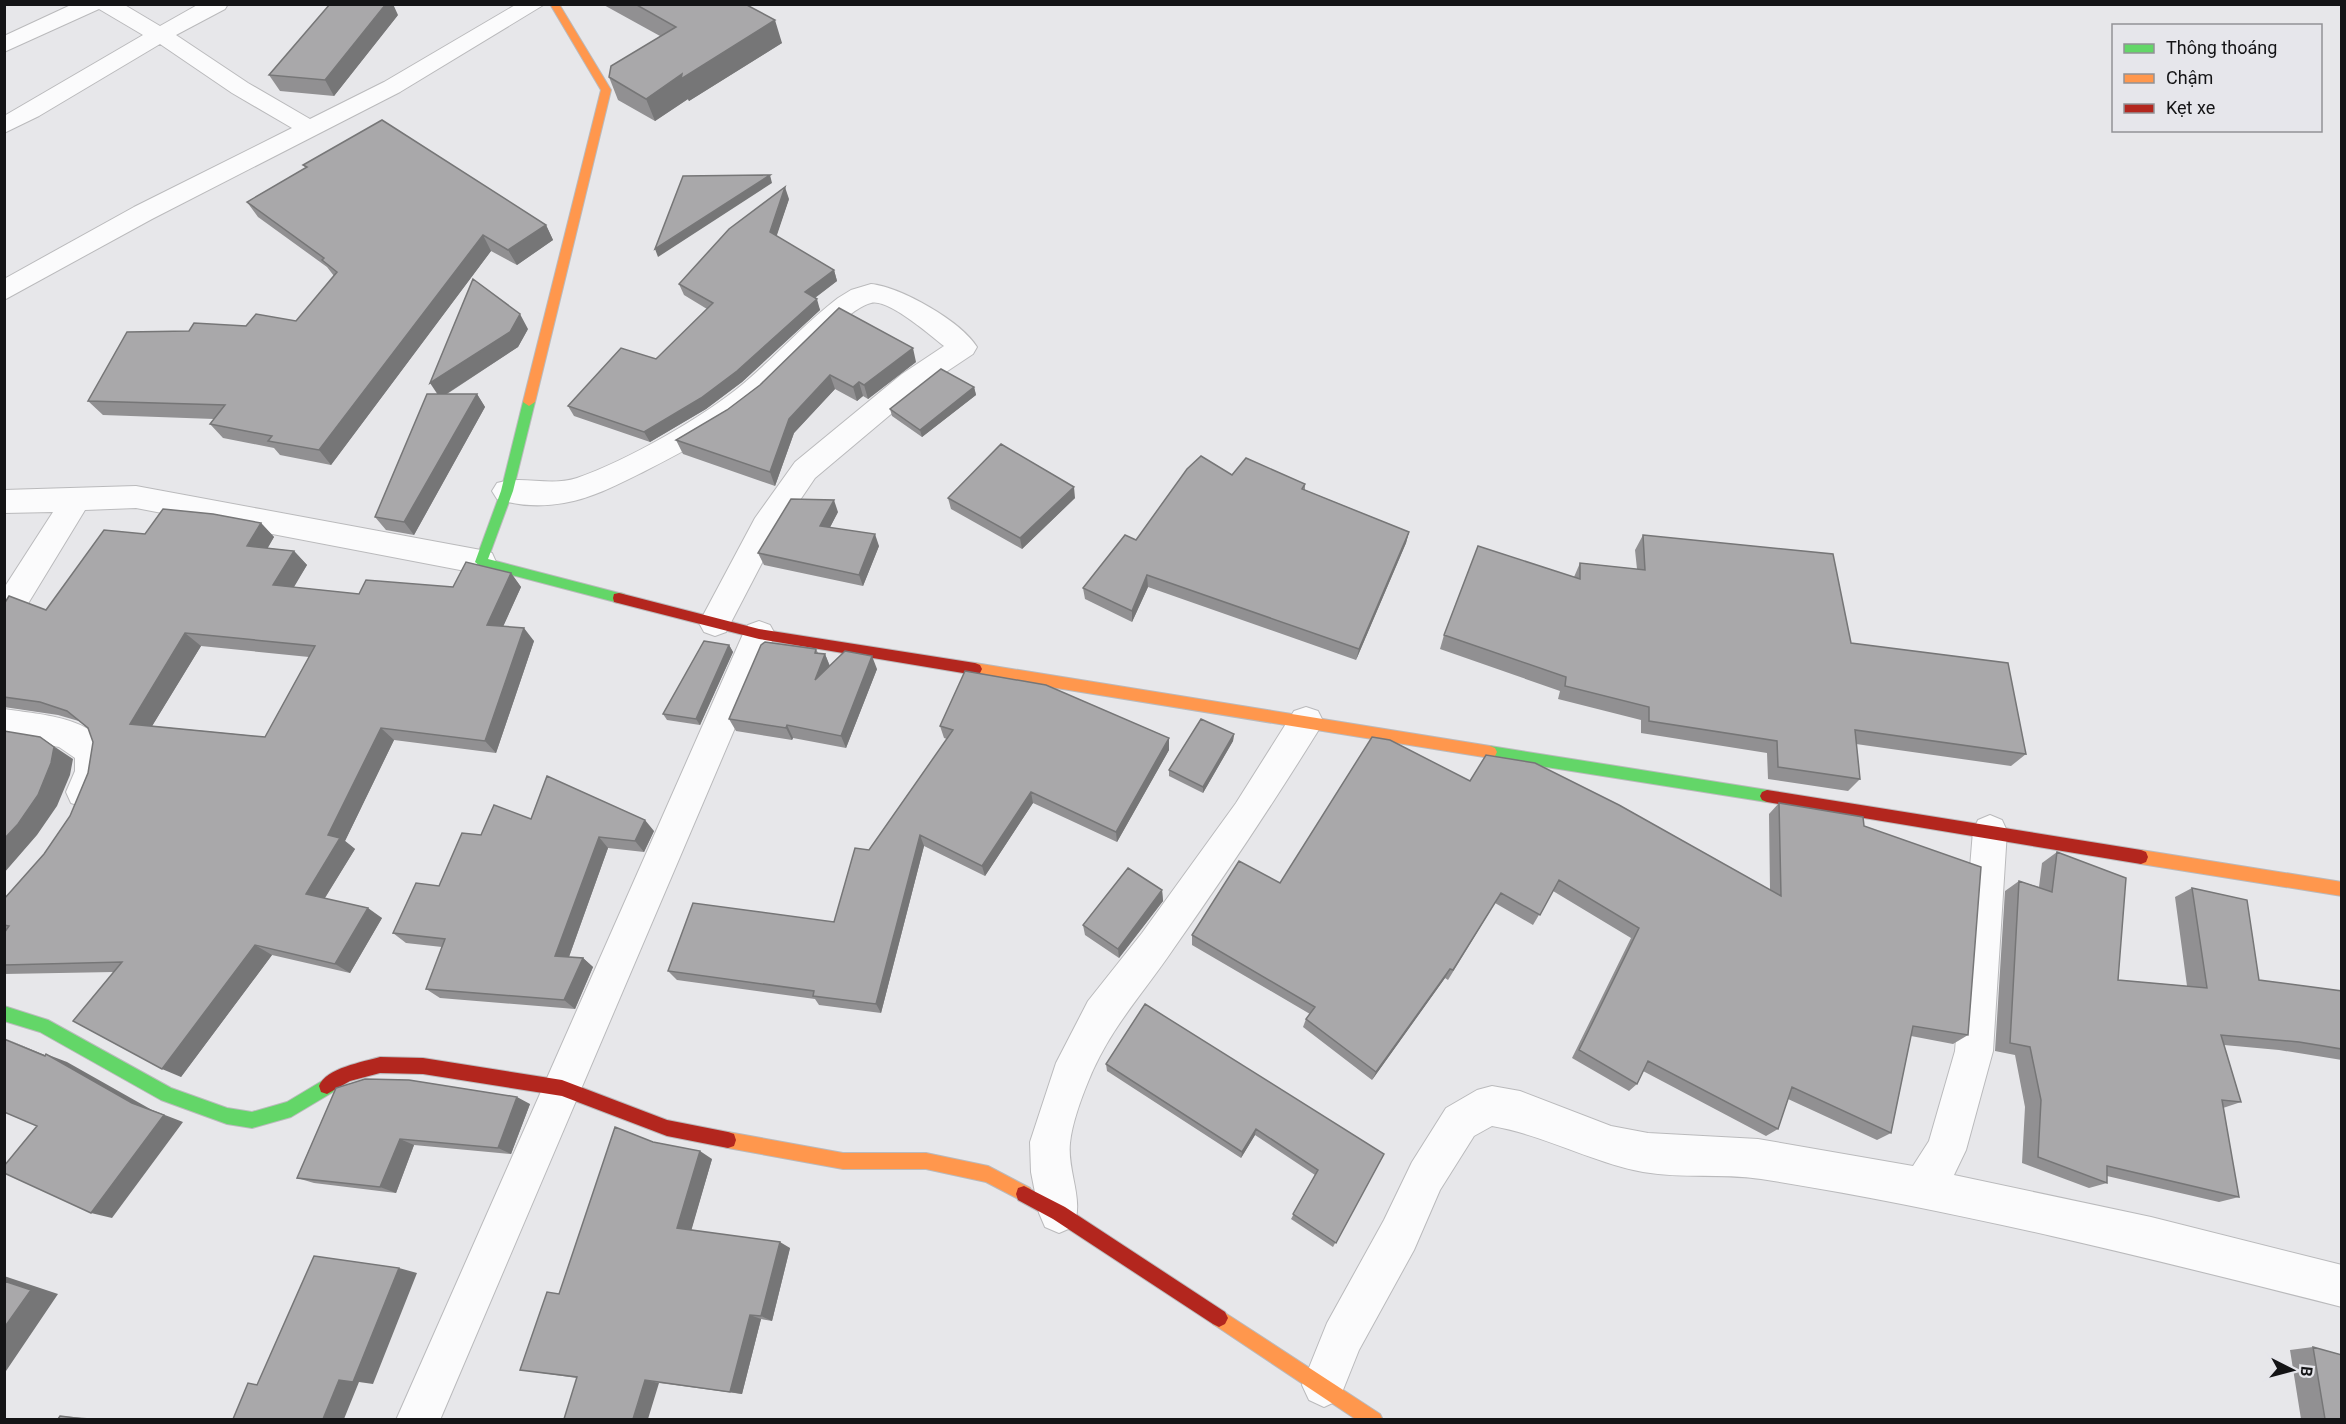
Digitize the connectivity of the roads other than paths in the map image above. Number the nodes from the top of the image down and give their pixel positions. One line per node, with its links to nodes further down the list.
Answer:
1 (92, 4): 7 (street)
2 (106, 4): 6 (street)
3 (216, 4): 6 (street)
4 (534, 4): 9 (street)
5 (555, 4): 11 (street)
6 (157, 33): 8 (street); 9 (street)
7 (4, 45)
8 (4, 126)
9 (309, 128): 10 (street)
10 (4, 291)
11 (507, 491): 14 (street); 16 (street)
12 (76, 499): 13 (street); 14 (street); 15 (street)
13 (4, 502)
14 (481, 562): 16 (street)
15 (4, 616)
16 (715, 623): 17 (street)
17 (759, 634): 18 (street); 24 (street)
18 (1306, 722): 21 (street); 26 (street)
19 (4, 723): 20 (street)
20 (66, 824)
21 (1990, 831): 22 (street); 25 (street)
22 (2342, 889)
23 (4, 1013): 24 (street)
24 (562, 1088): 26 (street); 29 (street)
25 (1923, 1188): 27 (street); 28 (street)
26 (1059, 1213): 28 (street)
27 (2342, 1286)
28 (1324, 1385): 30 (street)
29 (418, 1419)
30 (1374, 1419)

